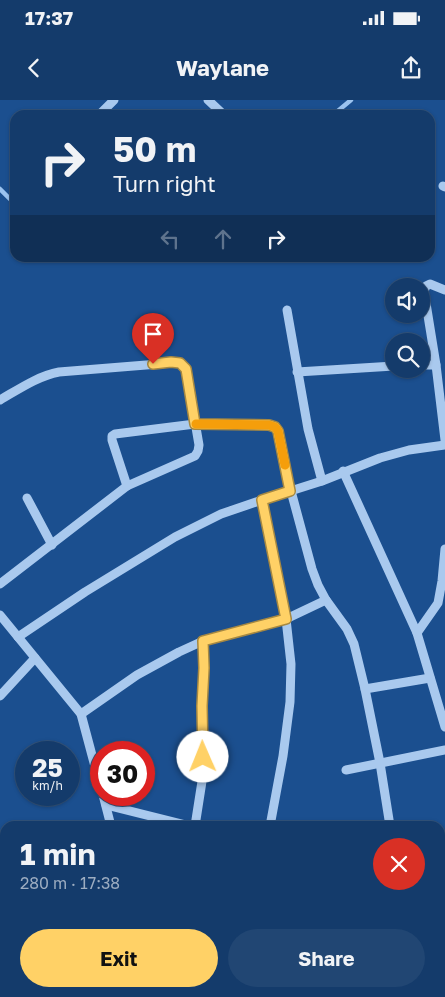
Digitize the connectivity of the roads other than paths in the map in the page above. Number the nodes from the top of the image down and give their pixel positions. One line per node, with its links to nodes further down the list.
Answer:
1 (114, 100): 3 (street)
2 (208, 100): 4 (street)
3 (104, 110)
4 (219, 110)
5 (445, 290): 8 (street)
6 (287, 310): 10 (street)
7 (430, 365): 8 (street)
8 (436, 365): 13 (street)
9 (385, 367): 10 (street)
10 (298, 372): 16 (street)
11 (0, 400): 12 (street)
12 (195, 424): 17 (street); 17 (street); 18 (street)
13 (445, 440)
14 (445, 445): 15 (street)
15 (343, 471): 16 (street); 28 (street)
16 (322, 480): 18 (street)
17 (127, 486): 21 (street)
18 (290, 491): 20 (street); 24 (street)
19 (27, 498): 21 (street)
20 (262, 500): 26 (street); 29 (street)
21 (52, 545): 23 (street)
22 (445, 549): 28 (street)
23 (0, 584)
24 (326, 600): 26 (street); 33 (street)
25 (0, 615): 27 (street)
26 (286, 619): 30 (street); 46 (street)
27 (4, 626): 29 (street)
28 (417, 633): 32 (street)
29 (18, 637): 31 (street)
30 (203, 641): 35 (street); 45 (street)
31 (35, 658): 34 (street); 35 (street)
32 (430, 678): 33 (street); 36 (street)
33 (365, 689): 39 (street)
34 (0, 696)
35 (81, 714): 37 (street)
36 (445, 727)
37 (90, 748)
38 (445, 750): 39 (street)
39 (380, 763): 40 (street); 47 (street)
40 (346, 770)
41 (106, 806): 43 (street)
42 (110, 806): 44 (street)
43 (110, 821)
44 (170, 821)
45 (196, 821)
46 (271, 821)
47 (389, 821)

